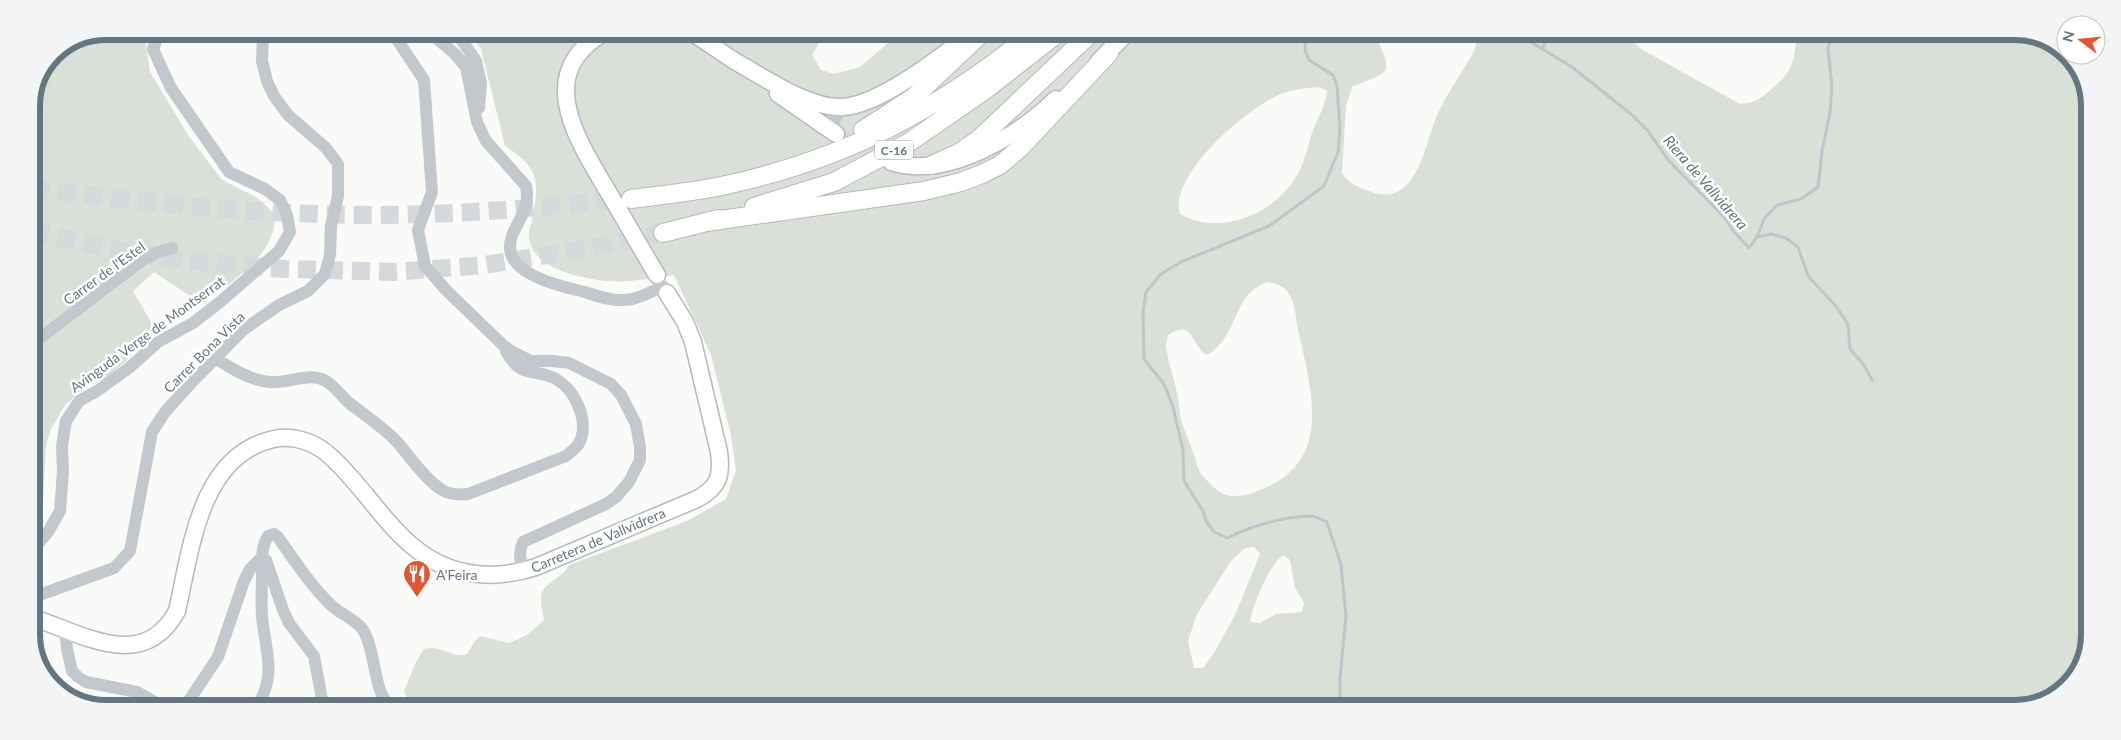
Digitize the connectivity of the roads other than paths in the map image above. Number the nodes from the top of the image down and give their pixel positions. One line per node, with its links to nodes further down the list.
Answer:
1 (156, 40): 30 (street, Avinguda Verge de Montserrat)
2 (263, 40): 29 (street, Carrer Bona Vista)
3 (397, 40): 28 (street)
4 (438, 40): 17 (street)
5 (462, 40): 17 (street)
6 (595, 40): 26 (main road, Carretera de Vallvidrera)
7 (702, 40): 15 (main road)
8 (962, 40): 16 (main road)
9 (975, 40): 21 (highway)
10 (1024, 40): 21 (highway, C-16)
11 (1049, 40): 23 (highway, C-16)
12 (1084, 40): 20 (highway)
13 (1121, 40): 14 (main road)
14 (1109, 53): 20 (main road); 23 (highway)
15 (743, 66): 16 (main road); 18 (main road)
16 (843, 107): 18 (street)
17 (478, 122): 26 (street)
18 (836, 134)
19 (891, 162): 20 (main road)
20 (932, 165)
21 (694, 190): 22 (highway, C-16)
22 (631, 199)
23 (706, 222): 24 (highway, C-16)
24 (662, 233)
25 (172, 248): 27 (street, Carrer de l'Estel)
26 (662, 285): 32 (main road, Carretera de Vallvidrera)
27 (40, 338)
28 (504, 346): 29 (street); 32 (street)
29 (215, 358): 33 (street, Carrer Bona Vista)
30 (40, 541)
31 (262, 557): 37 (street); 38 (street); 39 (street); 40 (street)
32 (524, 571): 35 (main road, Carretera de Vallvidrera)
33 (40, 595)
34 (40, 620): 35 (main road, Carretera de Vallvidrera)
35 (68, 630): 36 (street)
36 (151, 700)
37 (189, 700)
38 (261, 700)
39 (322, 700)
40 (385, 700)

